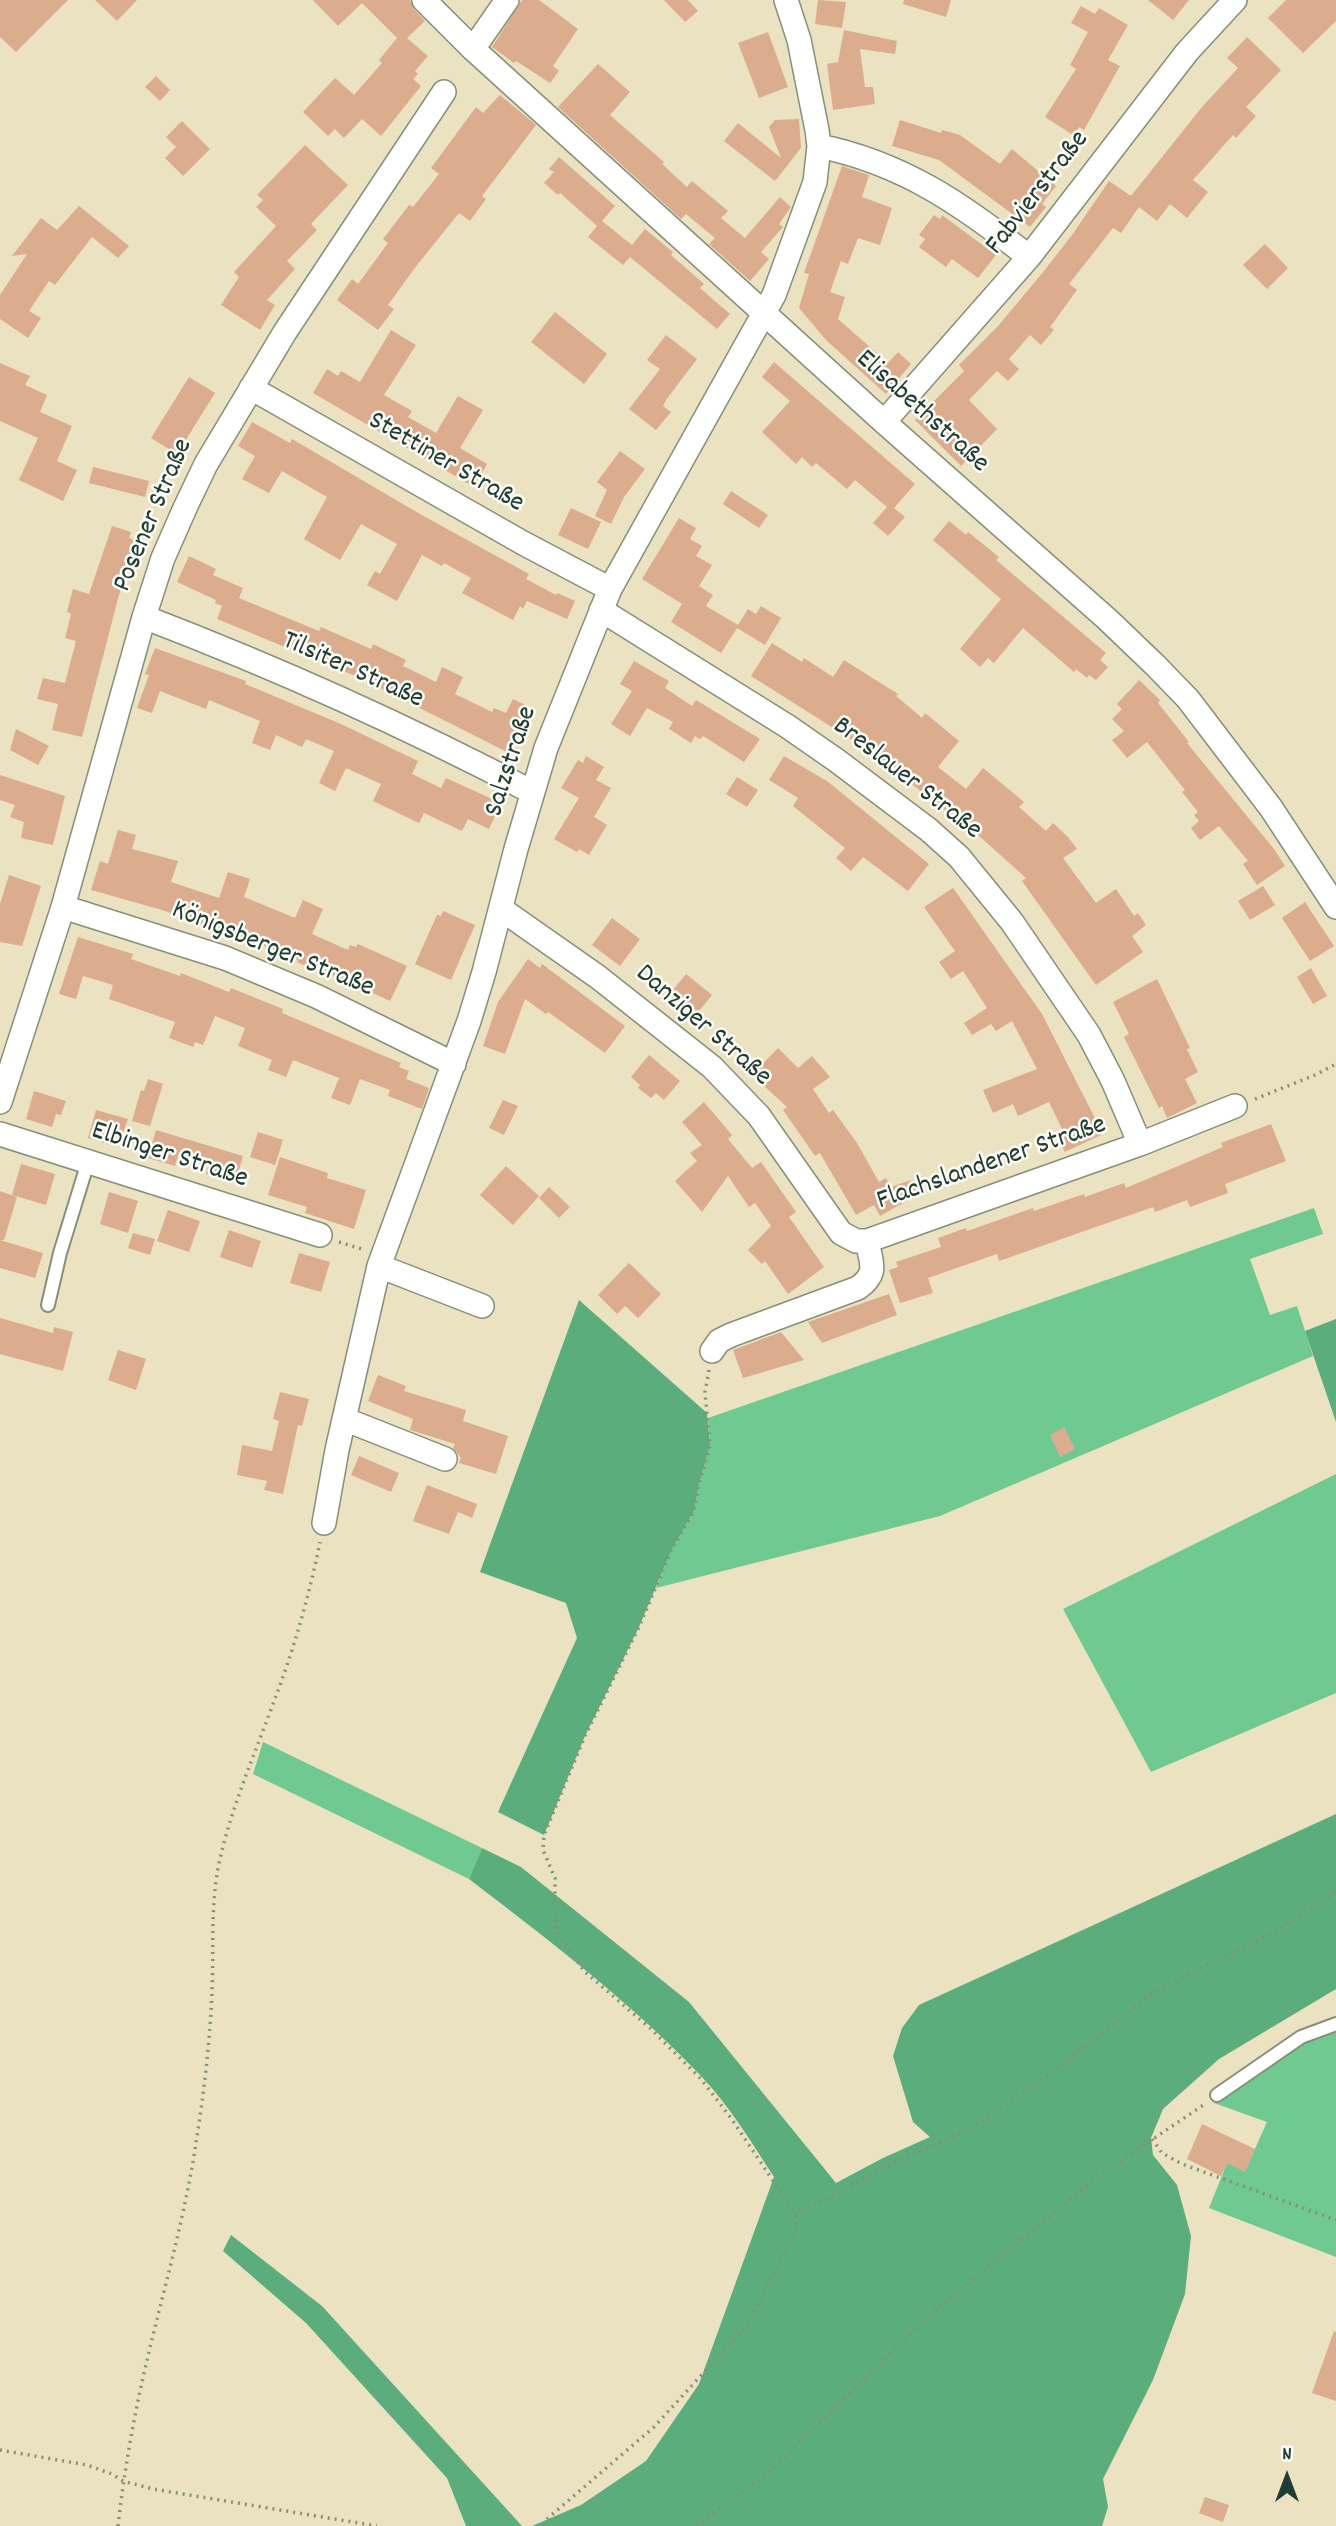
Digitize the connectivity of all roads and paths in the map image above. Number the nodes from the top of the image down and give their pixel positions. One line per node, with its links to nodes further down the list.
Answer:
1 (424, 0): 5 (street, Elisabethstraße)
2 (507, 0): 5 (street)
3 (786, 0): 7 (street, Salzstraße)
4 (1235, 0): 8 (street, Fabvierstraße)
5 (473, 49): 9 (street, Elisabethstraße)
6 (444, 92): 10 (street, Posener Straße)
7 (819, 146): 8 (street); 9 (street, Salzstraße)
8 (1029, 257): 11 (street, Fabvierstraße)
9 (765, 314): 11 (street, Elisabethstraße); 12 (street, Salzstraße)
10 (251, 388): 12 (street, Stettiner Straße); 14 (street, Posener Straße)
11 (884, 422): 17 (street, Elisabethstraße)
12 (610, 589): 13 (street, Salzstraße)
13 (601, 610): 15 (street, Salzstraße); 24 (street, Breslauer Straße)
14 (144, 617): 15 (street, Tilsiter Straße); 16 (street, Posener Straße)
15 (532, 792): 18 (street, Salzstraße)
16 (63, 907): 20 (street, Königsberger Straße); 21 (street, Posener Straße)
17 (1336, 907)
18 (501, 909): 20 (street, Salzstraße); 27 (street, Danziger Straße)
19 (1336, 1063): 22 (path)
20 (454, 1064): 28 (street, Salzstraße)
21 (0, 1102)
22 (1235, 1106): 24 (street, Flachslandener Straße)
23 (0, 1134): 25 (street, Elbinger Straße)
24 (1140, 1144): 27 (street, Flachslandener Straße)
25 (88, 1162): 26 (street, Elbinger Straße); 29 (lane)
26 (320, 1236): 28 (path)
27 (867, 1241): 31 (street, Flachslandener Straße)
28 (381, 1261): 30 (street); 32 (street, Salzstraße)
29 (48, 1305)
30 (482, 1306)
31 (712, 1351): 39 (path)
32 (344, 1419): 33 (street); 34 (street, Salzstraße)
33 (446, 1459)
34 (324, 1523): 42 (path)
35 (1336, 1892): 39 (path)
36 (1336, 2024): 37 (lane)
37 (1217, 2095): 38 (path)
38 (1152, 2139): 40 (path); 46 (path)
39 (796, 2215): 45 (path)
40 (1336, 2221)
41 (0, 2450): 42 (path)
42 (123, 2481): 43 (path); 44 (path)
43 (118, 2526)
44 (377, 2526)
45 (545, 2526)
46 (696, 2526)

